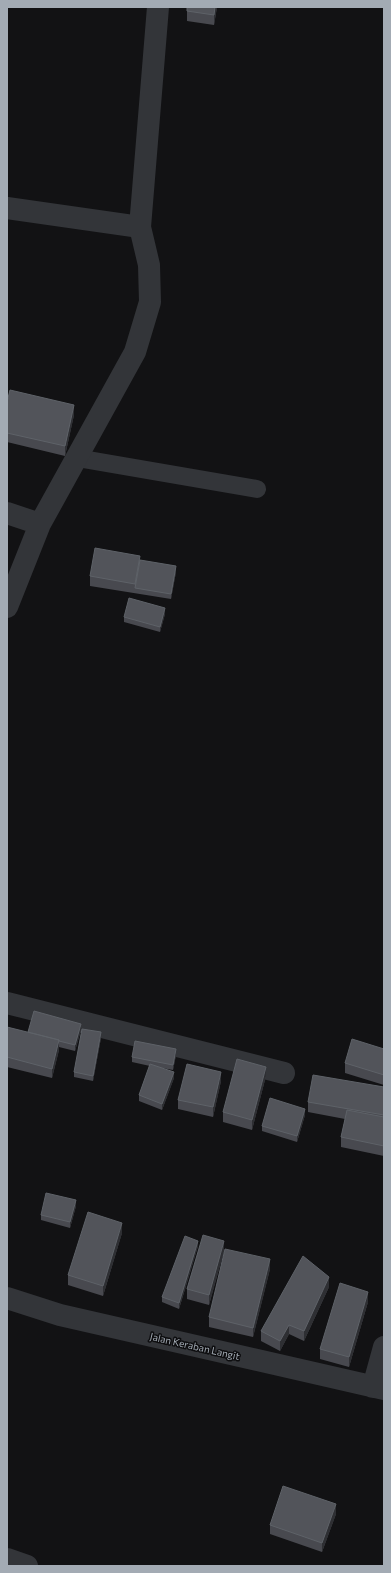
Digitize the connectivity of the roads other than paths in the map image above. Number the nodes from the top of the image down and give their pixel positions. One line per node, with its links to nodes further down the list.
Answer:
1 (158, 7): 3 (street)
2 (7, 208): 3 (street)
3 (140, 227): 4 (street)
4 (77, 458): 5 (lane); 7 (street)
5 (257, 489)
6 (7, 514): 7 (street)
7 (40, 524): 8 (street)
8 (7, 607)
9 (7, 1003): 10 (street)
10 (284, 1073)
11 (7, 1298): 13 (street, Jalan Keraban Langit)
12 (384, 1347): 13 (street)
13 (378, 1388)
14 (7, 1559): 15 (street)
15 (27, 1566)

